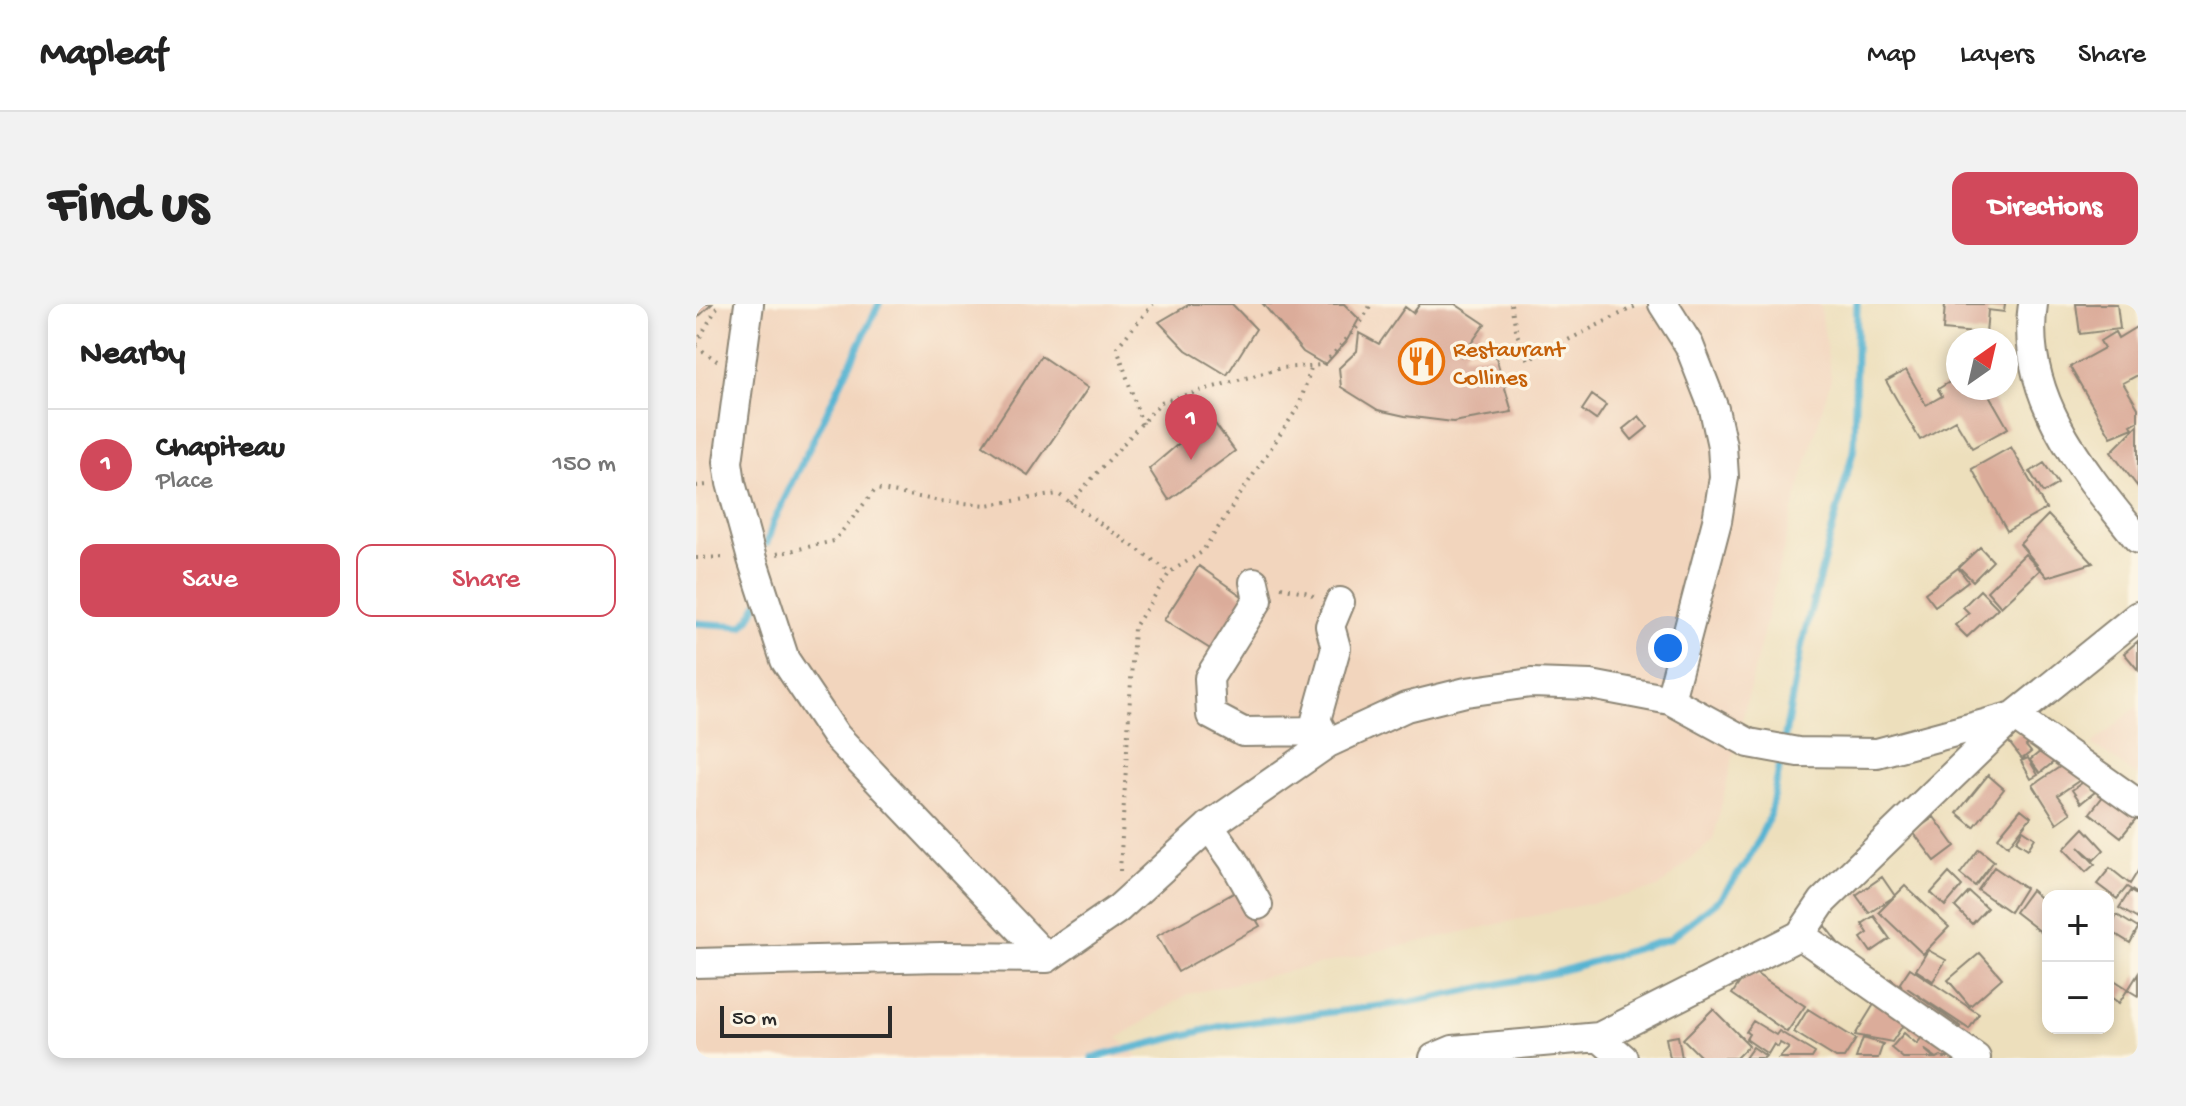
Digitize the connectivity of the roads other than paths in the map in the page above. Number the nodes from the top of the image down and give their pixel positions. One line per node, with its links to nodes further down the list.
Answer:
1 (749, 304): 15 (street)
2 (1663, 304): 8 (street)
3 (2033, 304): 4 (street)
4 (2138, 539)
5 (1254, 582): 10 (street)
6 (1337, 610): 10 (street)
7 (2138, 616): 9 (street)
8 (1670, 700): 9 (street); 10 (street)
9 (2014, 716): 11 (street); 14 (street)
10 (1324, 737): 12 (street)
11 (2138, 804)
12 (1209, 826): 13 (street); 15 (street)
13 (1258, 905)
14 (1800, 935): 17 (street); 20 (street)
15 (1047, 958): 16 (street)
16 (696, 963)
17 (1599, 1037): 18 (street); 19 (street)
18 (1434, 1058)
19 (1623, 1058)
20 (1976, 1058)

